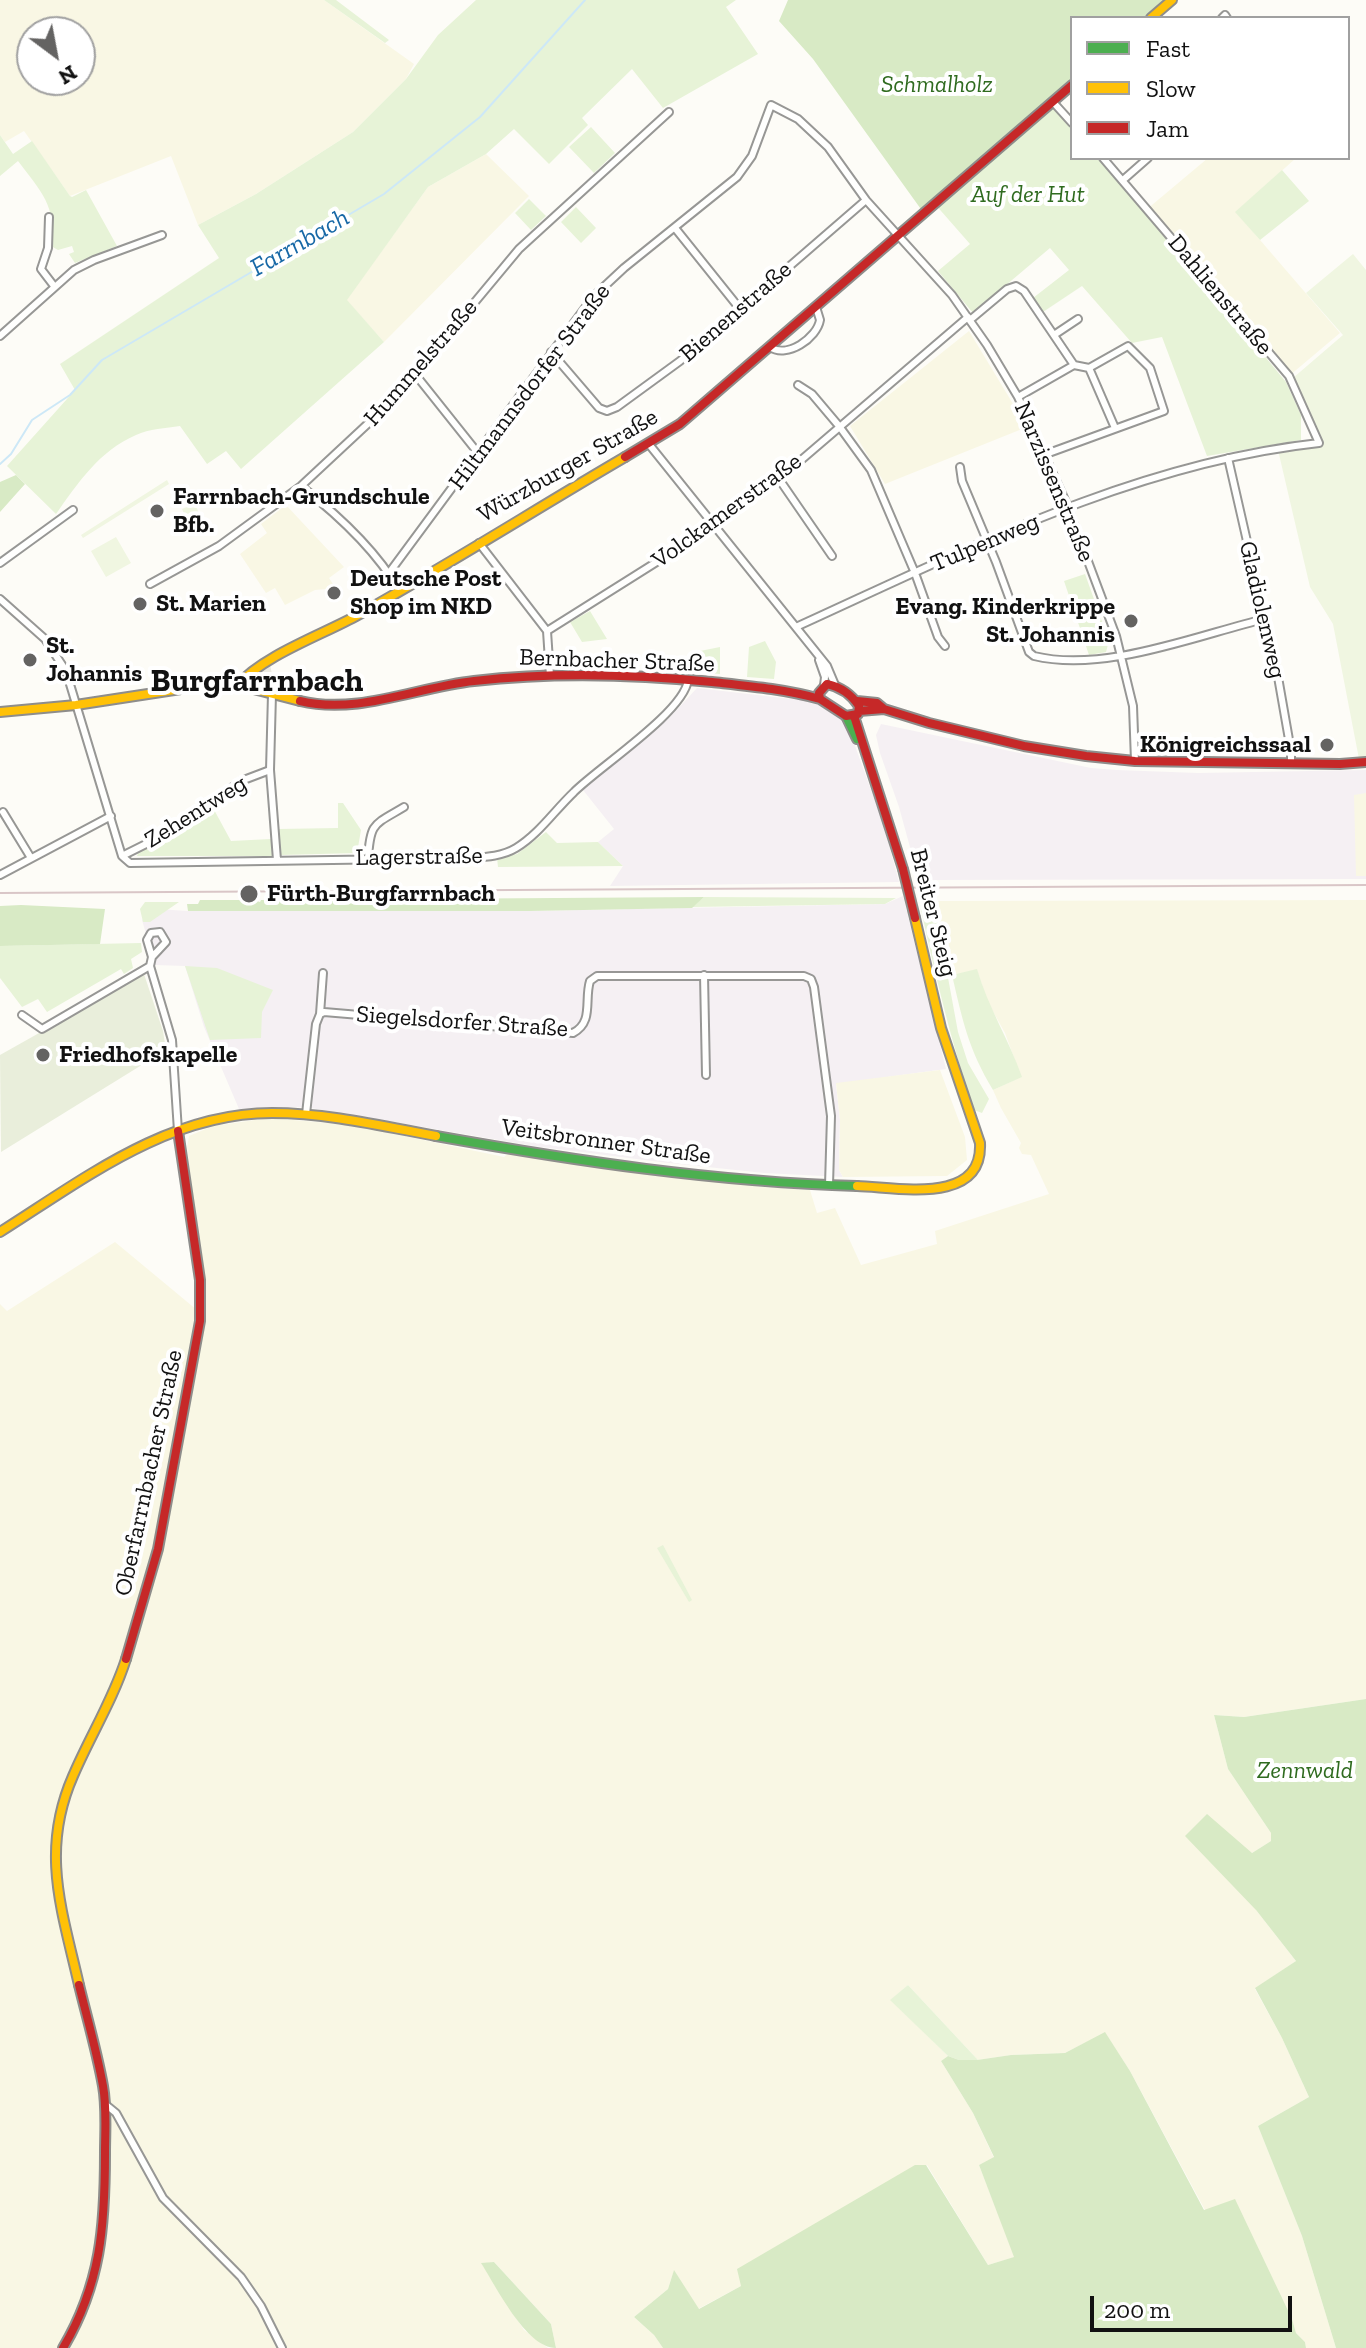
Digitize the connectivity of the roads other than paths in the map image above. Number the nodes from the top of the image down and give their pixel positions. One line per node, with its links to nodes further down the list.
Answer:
1 (1172, 0): 2 (street)
2 (1153, 16)
3 (1070, 87): 4 (street, Würzburger Straße)
4 (1053, 102): 7 (street); 15 (street, Würzburger Straße)
5 (771, 105): 11 (street, Narzissenstraße); 13 (street, Hiltmannsdorfer Straße)
6 (669, 112): 27 (street, Hummelstraße)
7 (1070, 121)
8 (1105, 160): 10 (street, Dahlienstraße)
9 (1146, 160): 10 (street)
10 (1123, 180): 33 (street, Dahlienstraße)
11 (866, 200): 15 (street, Narzissenstraße); 18 (street, Bienenstraße)
12 (49, 217): 16 (street)
13 (675, 228): 18 (street); 24 (street, Hiltmannsdorfer Straße)
14 (162, 235): 16 (street)
15 (898, 235): 17 (street, Würzburger Straße); 19 (street, Narzissenstraße)
16 (54, 286): 22 (street)
17 (816, 307): 23 (street, Würzburger Straße); 23 (street)
18 (740, 309): 24 (street, Bienenstraße)
19 (969, 318): 21 (street, Volckamerstraße); 29 (street, Narzissenstraße); 30 (street, Volckamerstraße)
20 (1078, 319): 21 (street)
21 (1054, 335): 25 (street)
22 (0, 336)
23 (770, 347): 32 (street, Würzburger Straße)
24 (551, 352): 34 (street, Hiltmannsdorfer Straße)
25 (1074, 365): 26 (street); 29 (street)
26 (1089, 368): 31 (street); 31 (street)
27 (415, 374): 34 (street); 39 (street, Hummelstraße)
28 (798, 385): 30 (street)
29 (1018, 397): 35 (street, Narzissenstraße)
30 (839, 426): 38 (street, Volckamerstraße); 48 (street)
31 (1115, 428): 35 (street)
32 (648, 443): 42 (street); 44 (street, Würzburger Straße)
33 (1319, 443): 36 (street, Tulpenweg)
34 (478, 453): 47 (street, Hiltmannsdorfer Straße)
35 (1046, 454): 40 (street, Narzissenstraße)
36 (1228, 458): 40 (street, Tulpenweg); 52 (street, Gladiolenweg)
37 (960, 467): 43 (street)
38 (779, 479): 42 (street, Volckamerstraße); 45 (street)
39 (301, 486): 47 (street); 49 (street, Hummelstraße)
40 (1068, 508): 43 (street, Tulpenweg); 56 (street, Narzissenstraße)
41 (73, 510): 46 (street)
42 (711, 525): 53 (street); 54 (street, Volckamerstraße)
43 (988, 541): 48 (street, Tulpenweg); 56 (street)
44 (478, 542): 50 (street, Würzburger Straße); 54 (street)
45 (832, 556)
46 (0, 563)
47 (389, 573): 50 (street)
48 (915, 573): 53 (street, Tulpenweg); 55 (street)
49 (150, 584)
50 (399, 590): 60 (street, Würzburger Straße)
51 (0, 599): 66 (street)
52 (1264, 619): 56 (street); 71 (street, Gladiolenweg)
53 (796, 627): 57 (street)
54 (547, 631): 58 (street)
55 (945, 646)
56 (1121, 656): 69 (street, Narzissenstraße)
57 (818, 657): 61 (street); 62 (street)
58 (550, 676): 59 (street, Bernbacher Straße); 64 (street, Bernbacher Straße)
59 (688, 680): 63 (street, Bernbacher Straße); 78 (street, Lagerstraße)
60 (238, 685): 64 (street, Bernbacher Straße); 66 (street)
61 (835, 685): 62 (street); 67 (street)
62 (822, 687): 63 (street); 65 (street)
63 (787, 690): 65 (street, Bernbacher Straße)
64 (272, 694): 72 (street)
65 (820, 699): 67 (street, Bernbacher Straße)
66 (76, 705): 68 (street); 75 (street)
67 (854, 711): 69 (street); 89 (street, Breiter Steig, bridge)
68 (0, 712)
69 (1135, 761): 71 (street)
70 (1366, 762): 71 (street)
71 (1291, 763)
72 (270, 770): 77 (street, Zehentweg); 79 (street)
73 (404, 807): 78 (street)
74 (3, 812): 76 (street)
75 (111, 816): 76 (street); 77 (street)
76 (31, 858): 80 (street)
77 (124, 858): 79 (street, Lagerstraße)
78 (368, 859): 79 (street, Lagerstraße)
79 (277, 860)
80 (0, 875)
81 (152, 957): 82 (street, Oberfarrnbacher Straße)
82 (150, 966): 86 (street); 90 (street, Oberfarrnbacher Straße)
83 (323, 973): 85 (street)
84 (704, 975): 85 (street, Siegelsdorfer Straße); 87 (street); 91 (street, Siegelsdorfer Straße)
85 (320, 1014): 88 (street)
86 (22, 1015)
87 (706, 1075)
88 (306, 1114): 90 (street, Veitsbronner Straße); 91 (street, Veitsbronner Straße)
89 (973, 1120): 91 (street, Veitsbronner Straße)
90 (178, 1131): 92 (street, Veitsbronner Straße); 93 (street, Oberfarrnbacher Straße)
91 (829, 1185)
92 (0, 1232)
93 (105, 2104): 94 (street, Oberfarrnbacher Straße); 95 (street)
94 (63, 2348)
95 (282, 2348)

